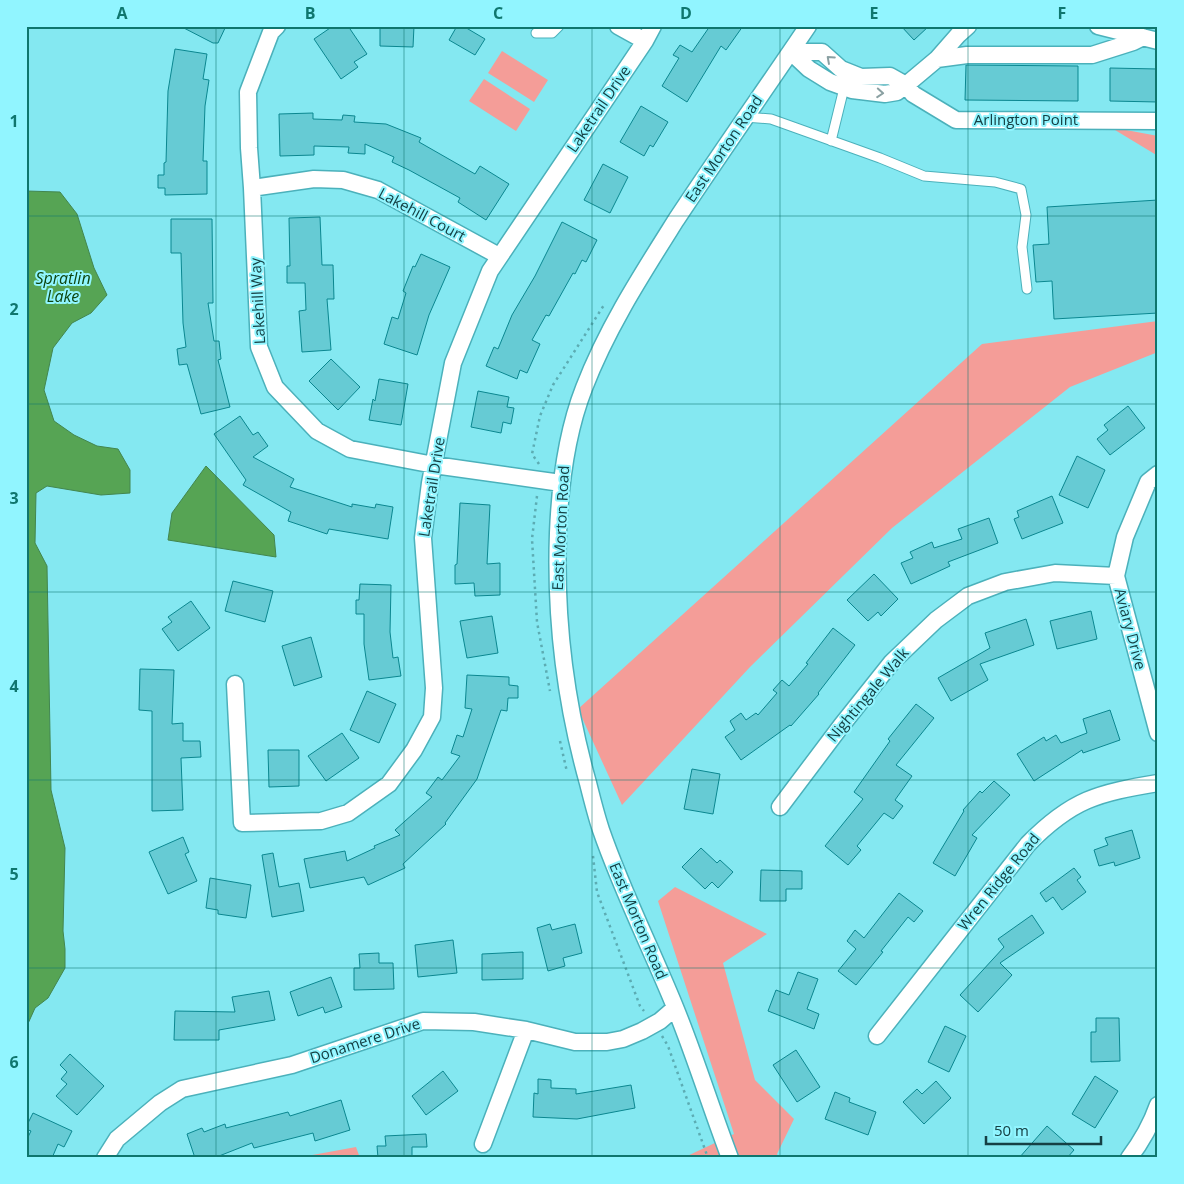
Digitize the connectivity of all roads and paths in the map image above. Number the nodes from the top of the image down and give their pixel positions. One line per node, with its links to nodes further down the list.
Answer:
1 (277, 26): 18 (street, Lakehill Way)
2 (559, 26): 8 (lane)
3 (618, 26): 10 (street)
4 (653, 26): 10 (street, Laketrail Drive)
5 (808, 26): 11 (street, East Morton Road)
6 (968, 26): 12 (street)
7 (1098, 26): 9 (street)
8 (536, 33)
9 (1150, 39): 12 (street)
10 (645, 41): 19 (street, Laketrail Drive)
11 (791, 52): 13 (street); 15 (street, East Morton Road)
12 (937, 59): 14 (street)
13 (847, 80): 14 (street); 17 (lane)
14 (906, 85): 16 (street, Arlington Point)
15 (745, 117): 17 (lane); 25 (street, East Morton Road)
16 (1158, 121)
17 (831, 141): 20 (lane)
18 (252, 188): 19 (street, Lakehill Court); 22 (street, Lakehill Way)
19 (499, 256): 22 (street, Laketrail Drive)
20 (1027, 289)
21 (606, 302): 24 (path)
22 (434, 465): 24 (street, Lakehill Way); 27 (street, Laketrail Drive)
23 (1158, 474): 26 (street, Aviary Drive)
24 (538, 480): 25 (street, Lakehill Way); 28 (path)
25 (561, 483): 35 (street, East Morton Road)
26 (1116, 576): 29 (street, Aviary Drive); 33 (street, Nightingale Walk)
27 (235, 684)
28 (550, 690)
29 (1158, 733)
30 (560, 739): 31 (path)
31 (569, 776)
32 (1158, 783): 38 (street, Wren Ridge Road)
33 (780, 807)
34 (592, 847): 36 (path)
35 (675, 1008): 36 (street, Donamere Drive); 43 (street, East Morton Road)
36 (654, 1024): 37 (street, Donamere Drive); 42 (path)
37 (526, 1030): 40 (street); 41 (street, Donamere Drive)
38 (876, 1036)
39 (1158, 1105): 44 (street)
40 (483, 1144)
41 (105, 1158)
42 (708, 1158)
43 (730, 1158)
44 (1129, 1158)

